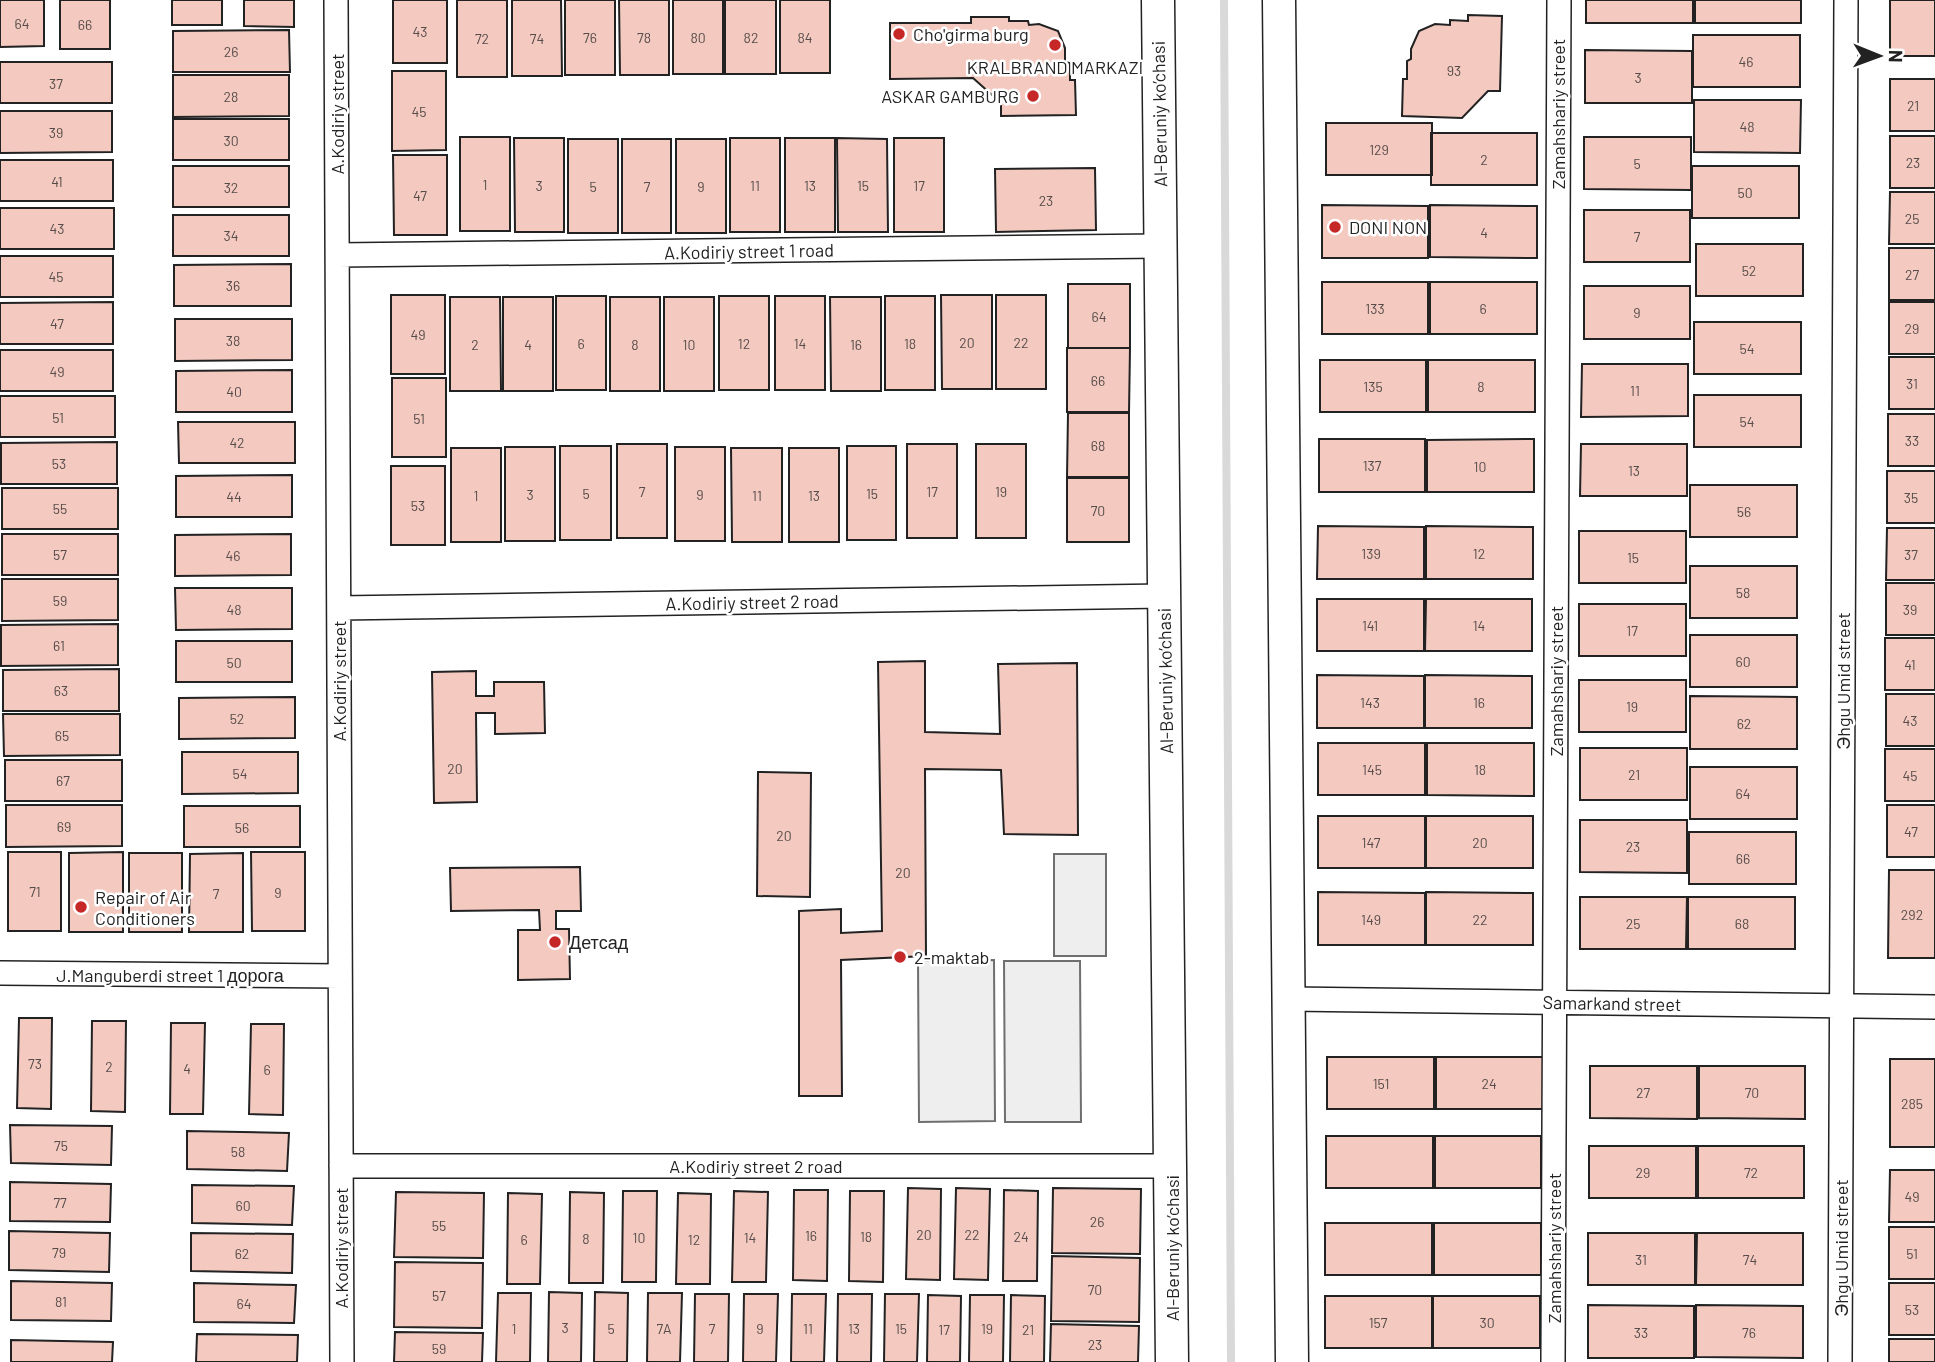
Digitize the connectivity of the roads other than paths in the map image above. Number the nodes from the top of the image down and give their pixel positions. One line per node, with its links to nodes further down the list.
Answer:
1 (336, 0): 7 (street, A.Kodiriy street)
2 (1158, 0): 6 (main road, Al-Beruniy ko’chasi)
3 (1279, 0): 12 (main road)
4 (1559, 0): 13 (street, Zamahshariy street)
5 (1846, 0): 14 (street, Эhgu Umid street)
6 (1161, 246): 7 (street, A.Kodiriy street 1 road); 8 (main road, Al-Beruniy ko’chasi)
7 (338, 255): 9 (street, A.Kodiriy street)
8 (1164, 596): 9 (street, A.Kodiriy street 2 road); 17 (main road, Al-Beruniy ko’chasi)
9 (339, 608): 11 (street, A.Kodiriy street)
10 (0, 974): 11 (street, J.Manguberdi street 1 дорога)
11 (340, 976): 16 (street, A.Kodiriy street)
12 (1289, 999): 13 (street, Samarkand street); 20 (main road)
13 (1555, 1003): 14 (street, Samarkand street); 21 (street, Zamahshariy street)
14 (1842, 1006): 15 (street, Samarkand street); 22 (street, Эhgu Umid street)
15 (1935, 1007)
16 (341, 1166): 17 (street, A.Kodiriy street 2 road); 18 (street, A.Kodiriy street)
17 (1171, 1166): 19 (main road, Al-Beruniy ko’chasi)
18 (342, 1362)
19 (1172, 1362)
20 (1292, 1362)
21 (1553, 1362)
22 (1840, 1362)

